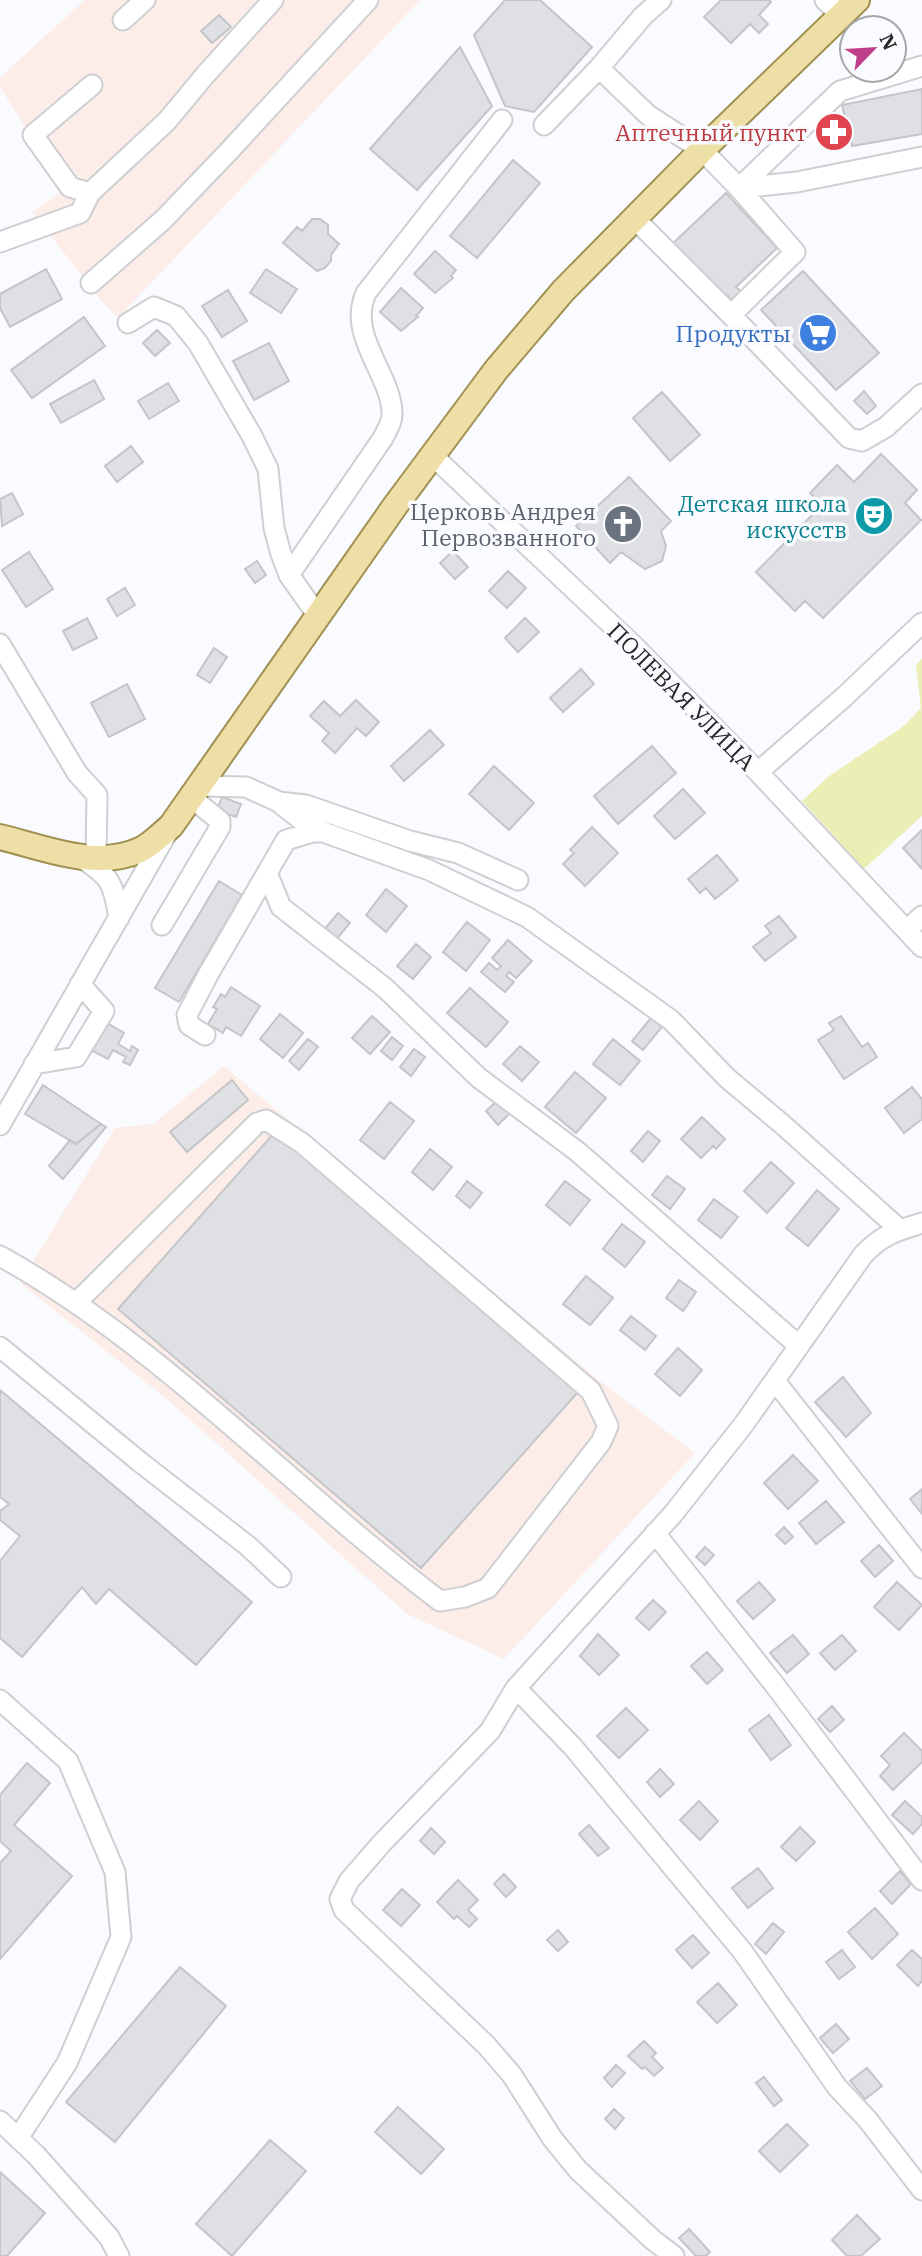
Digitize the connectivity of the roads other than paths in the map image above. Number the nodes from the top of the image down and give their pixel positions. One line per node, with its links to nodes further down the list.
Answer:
1 (145, 0): 6 (street)
2 (273, 0): 15 (street)
3 (368, 0): 18 (street)
4 (661, 0): 8 (street)
5 (841, 5): 12 (main road)
6 (123, 20)
7 (922, 66): 14 (street)
8 (599, 68): 11 (street); 12 (street)
9 (92, 85): 15 (street)
10 (502, 120): 23 (street)
11 (544, 125)
12 (702, 150): 14 (street); 16 (main road)
13 (922, 157): 14 (street)
14 (739, 188): 19 (street)
15 (90, 193): 17 (street)
16 (635, 219): 19 (street); 22 (main road)
17 (0, 243)
18 (91, 283)
19 (732, 315): 21 (street)
20 (128, 323): 23 (street)
21 (922, 394)
22 (432, 455): 24 (main road); 27 (street, ПОЛЕВАЯ УЛИЦА)
23 (289, 575): 24 (street)
24 (318, 616): 28 (main road)
25 (922, 623): 27 (street)
26 (0, 643): 33 (street)
27 (758, 772): 39 (street, ПОЛЕВАЯ УЛИЦА)
28 (200, 794): 29 (street); 30 (main road); 38 (street)
29 (277, 802): 31 (street); 35 (street)
30 (171, 826): 33 (main road); 37 (street)
31 (326, 832): 34 (street); 46 (street)
32 (0, 837): 33 (main road)
33 (88, 857): 37 (street)
34 (267, 873): 42 (street); 49 (street)
35 (519, 880)
36 (922, 916): 39 (street)
37 (119, 918): 41 (street)
38 (162, 925)
39 (907, 930): 40 (street, ПОЛЕВАЯ УЛИЦА)
40 (922, 947)
41 (80, 984): 43 (street); 43 (street)
42 (205, 1035)
43 (34, 1064): 44 (street)
44 (0, 1125)
45 (922, 1223): 46 (street)
46 (898, 1228): 49 (street)
47 (0, 1256): 48 (street)
48 (76, 1303): 48 (street)
49 (799, 1346): 51 (street)
50 (0, 1347): 54 (street)
51 (775, 1381): 52 (street); 53 (street)
52 (655, 1533): 55 (street); 57 (street)
53 (922, 1568)
54 (281, 1577)
55 (516, 1688): 60 (street); 62 (street)
56 (0, 1700): 59 (street)
57 (922, 1880)
58 (0, 2121): 59 (street)
59 (18, 2138): 61 (street)
60 (922, 2190)
61 (118, 2256)
62 (674, 2256)

